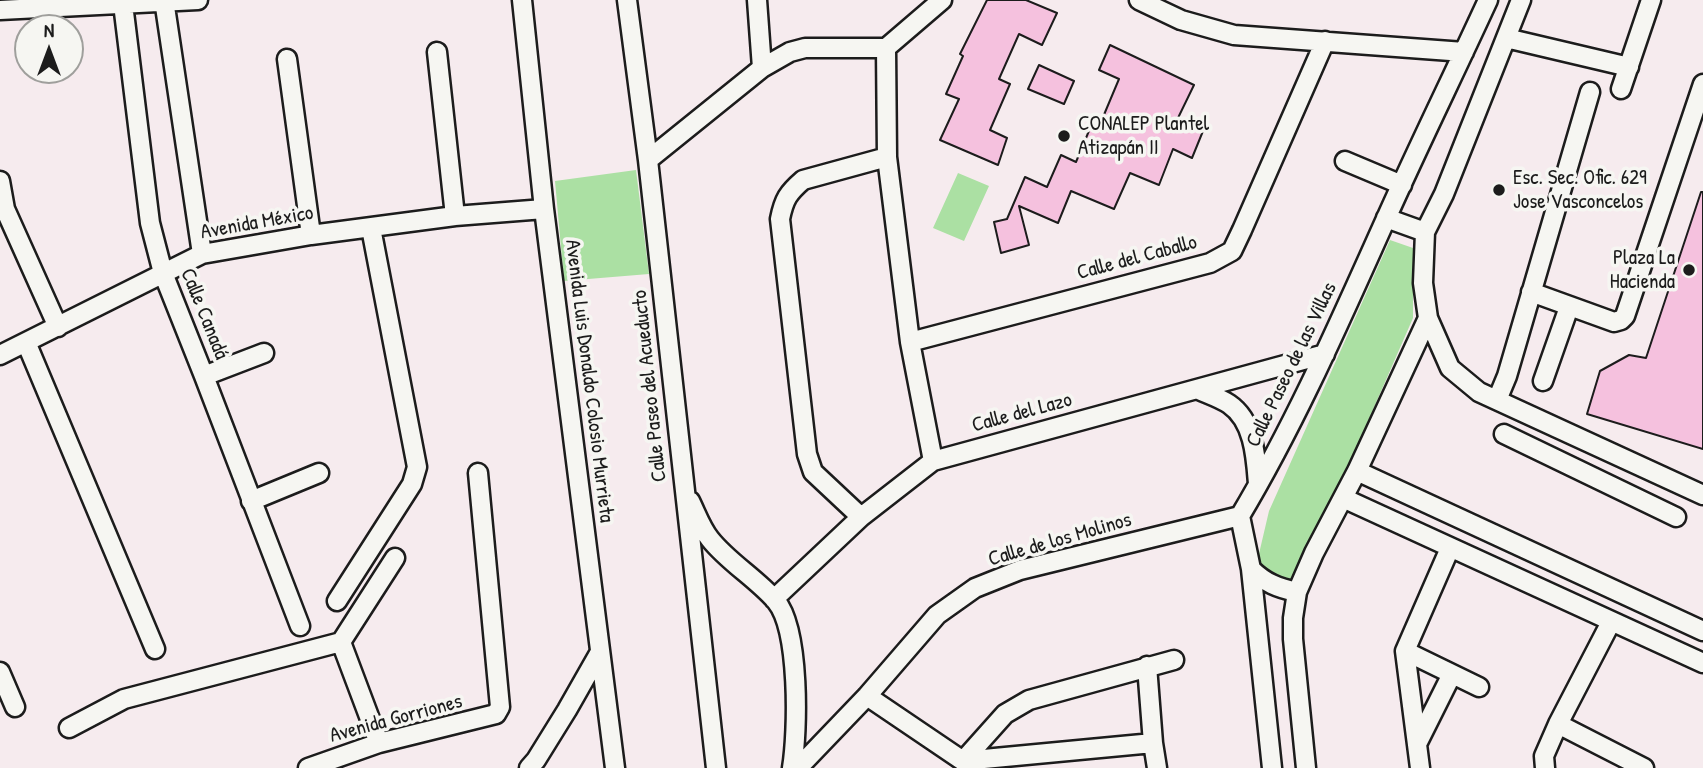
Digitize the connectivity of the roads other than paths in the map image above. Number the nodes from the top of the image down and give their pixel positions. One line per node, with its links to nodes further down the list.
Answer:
1 (198, 0): 10 (street)
2 (522, 0): 31 (street, Avenida Luis Donaldo Colosio Murrieta)
3 (627, 0): 26 (street, Calle Paseo del Acueducto)
4 (757, 0): 22 (street)
5 (942, 0): 16 (street)
6 (1139, 0): 15 (street)
7 (1488, 0): 18 (street, Calle Paseo de las Villas)
8 (1521, 0): 14 (street)
9 (1651, 0): 21 (street)
10 (164, 1): 12 (street); 37 (street)
11 (54, 4): 12 (street); 13 (street)
12 (123, 4): 38 (street, Calle Canadá)
13 (0, 10)
14 (1506, 38): 20 (street); 35 (street)
15 (1325, 41): 18 (street); 44 (street, Calle del Caballo)
16 (886, 48): 22 (street); 25 (street)
17 (437, 52): 32 (street)
18 (1464, 52): 29 (street, Calle Paseo de las Villas)
19 (287, 59): 36 (street)
20 (1598, 60): 21 (street); 39 (street)
21 (1629, 67): 24 (street)
22 (762, 68): 26 (street)
23 (1703, 84): 40 (street)
24 (1621, 89)
25 (887, 158): 44 (street); 65 (street)
26 (648, 160): 60 (street, Calle Paseo del Acueducto)
27 (1345, 161): 29 (street)
28 (0, 181): 30 (street)
29 (1402, 185): 33 (street, Calle Paseo de las Villas)
30 (2, 209): 42 (street)
31 (544, 209): 32 (street, Avenida México); 79 (street, Avenida Luis Donaldo Colosio Murrieta)
32 (455, 216): 34 (street, Avenida México)
33 (1386, 218): 35 (street); 46 (street, Calle Paseo de las Villas)
34 (371, 228): 36 (street, Avenida México); 72 (street)
35 (1425, 232): 41 (street)
36 (311, 235): 37 (street, Avenida México)
37 (202, 254): 38 (street, Avenida México)
38 (163, 273): 42 (street, Avenida México); 48 (street, Calle Canadá)
39 (1531, 292): 40 (street); 51 (street)
40 (1569, 307): 49 (street)
41 (1428, 318): 51 (street); 56 (street)
42 (58, 327): 43 (street, Avenida México)
43 (26, 342): 47 (street, Avenida México); 77 (street)
44 (910, 342): 54 (street)
45 (264, 353): 48 (street)
46 (1325, 354): 50 (street, Calle del Lazo); 59 (street, Calle Paseo de las Villas)
47 (0, 355)
48 (204, 376): 63 (street, Calle Canadá)
49 (1543, 381)
50 (1199, 390): 54 (street, Calle del Lazo); 59 (street)
51 (1497, 400): 53 (street)
52 (1504, 433): 55 (street)
53 (1575, 436): 55 (street); 61 (street)
54 (933, 461): 65 (street, Calle del Lazo)
55 (1563, 462): 66 (street)
56 (1357, 471): 62 (street); 75 (street)
57 (318, 473): 63 (street)
58 (478, 473): 90 (street, Avenida Gorriones)
59 (1259, 485): 64 (street, Calle Paseo de las Villas)
60 (684, 489): 71 (street); 97 (street, Calle Paseo del Acueducto)
61 (1703, 495)
62 (1343, 498): 67 (street); 70 (street)
63 (251, 501): 73 (street, Calle Canadá)
64 (1240, 516): 69 (street); 86 (street, Calle de los Molinos)
65 (861, 517): 71 (street, Calle del Lazo)
66 (1676, 517)
67 (1450, 548): 74 (street); 78 (street)
68 (395, 558): 76 (street)
69 (1251, 569): 70 (street); 101 (street)
70 (1297, 592): 102 (street)
71 (774, 599): 98 (street)
72 (337, 601)
73 (300, 626)
74 (1609, 627): 81 (street); 88 (street)
75 (1703, 631)
76 (341, 642): 89 (street); 90 (street)
77 (155, 649)
78 (1405, 651): 84 (street); 92 (street)
79 (600, 652): 94 (street); 96 (street, Avenida Luis Donaldo Colosio Murrieta)
80 (1174, 660): 82 (street)
81 (1703, 663)
82 (1147, 666): 91 (street); 93 (street)
83 (0, 672): 87 (street)
84 (1452, 674): 85 (street); 92 (street)
85 (1479, 687)
86 (867, 696): 93 (street); 99 (street, Calle de los Molinos)
87 (15, 707)
88 (1558, 724): 104 (street); 105 (street)
89 (69, 729)
90 (379, 743): 95 (street, Avenida Gorriones)
91 (1153, 743): 93 (street); 100 (street)
92 (1417, 744): 103 (street)
93 (963, 761)
94 (533, 765)
95 (308, 768)
96 (615, 768)
97 (716, 768)
98 (792, 768)
99 (798, 768)
100 (1157, 768)
101 (1272, 768)
102 (1306, 768)
103 (1420, 768)
104 (1545, 768)
105 (1644, 768)

